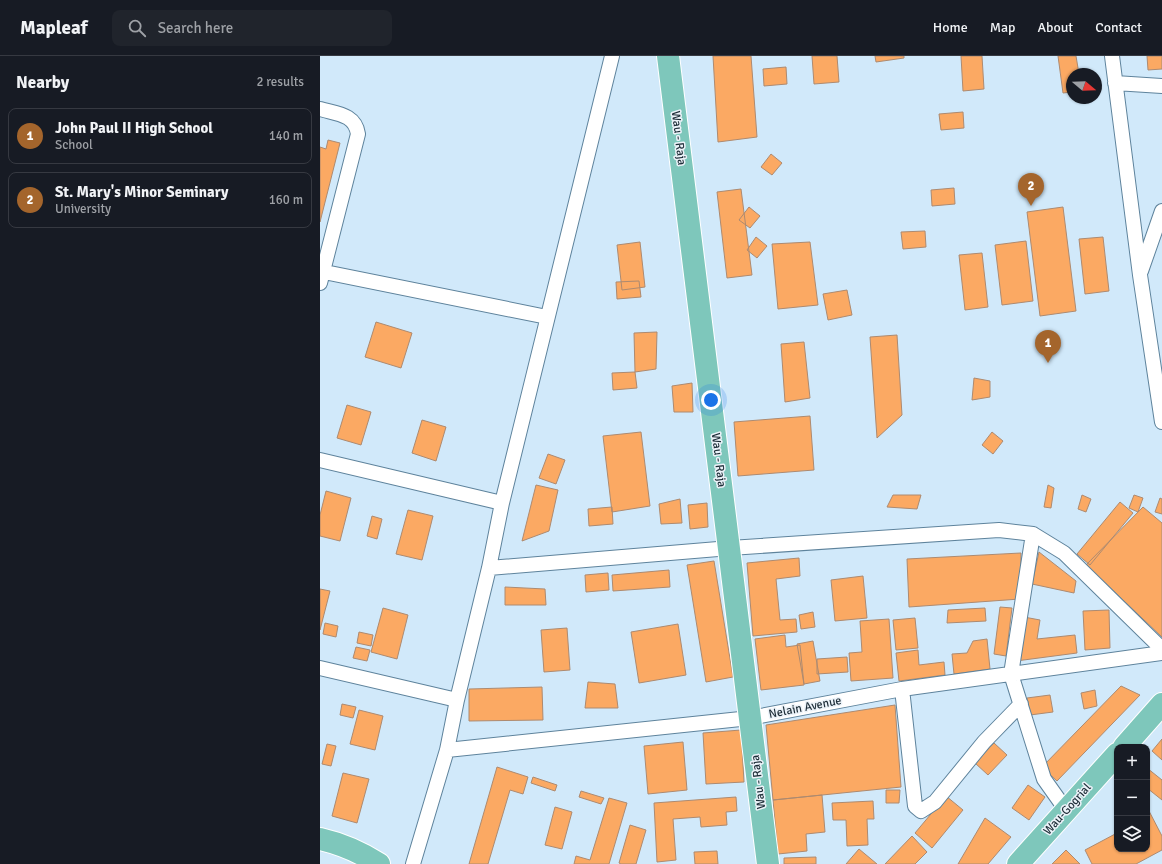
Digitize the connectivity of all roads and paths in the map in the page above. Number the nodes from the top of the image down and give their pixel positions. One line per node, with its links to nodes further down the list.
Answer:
1 (612, 56): 10 (street)
2 (668, 56): 15 (main road, Wau - Raja)
3 (1112, 56): 4 (street)
4 (1115, 83): 5 (street); 9 (street)
5 (1162, 86)
6 (320, 109): 8 (street)
7 (1162, 211): 9 (street)
8 (321, 275): 10 (street)
9 (1140, 275): 11 (street)
10 (547, 317): 13 (street)
11 (1162, 422)
12 (320, 460): 13 (street)
13 (502, 502): 16 (street)
14 (1032, 534): 15 (street); 17 (street); 20 (street)
15 (730, 548): 16 (street); 25 (main road, Wau - Raja)
16 (489, 568): 22 (street)
17 (1162, 649)
18 (1162, 653): 20 (street, Nelain Avenue)
19 (320, 668): 22 (street)
20 (1011, 674): 21 (street, Nelain Avenue); 23 (street)
21 (902, 689): 23 (street); 25 (street, Nelain Avenue)
22 (457, 700): 27 (street)
23 (1021, 704): 29 (street)
24 (1162, 704): 26 (main road)
25 (750, 718): 27 (street, Nelain Avenue); 33 (main road, Wau - Raja)
26 (1127, 744)
27 (448, 750): 32 (street)
28 (1114, 757): 29 (main road, Wau-Gogrial)
29 (1066, 810): 34 (main road, Wau-Gogrial)
30 (320, 838): 31 (main road)
31 (379, 864)
32 (413, 864)
33 (768, 864)
34 (1018, 864)

